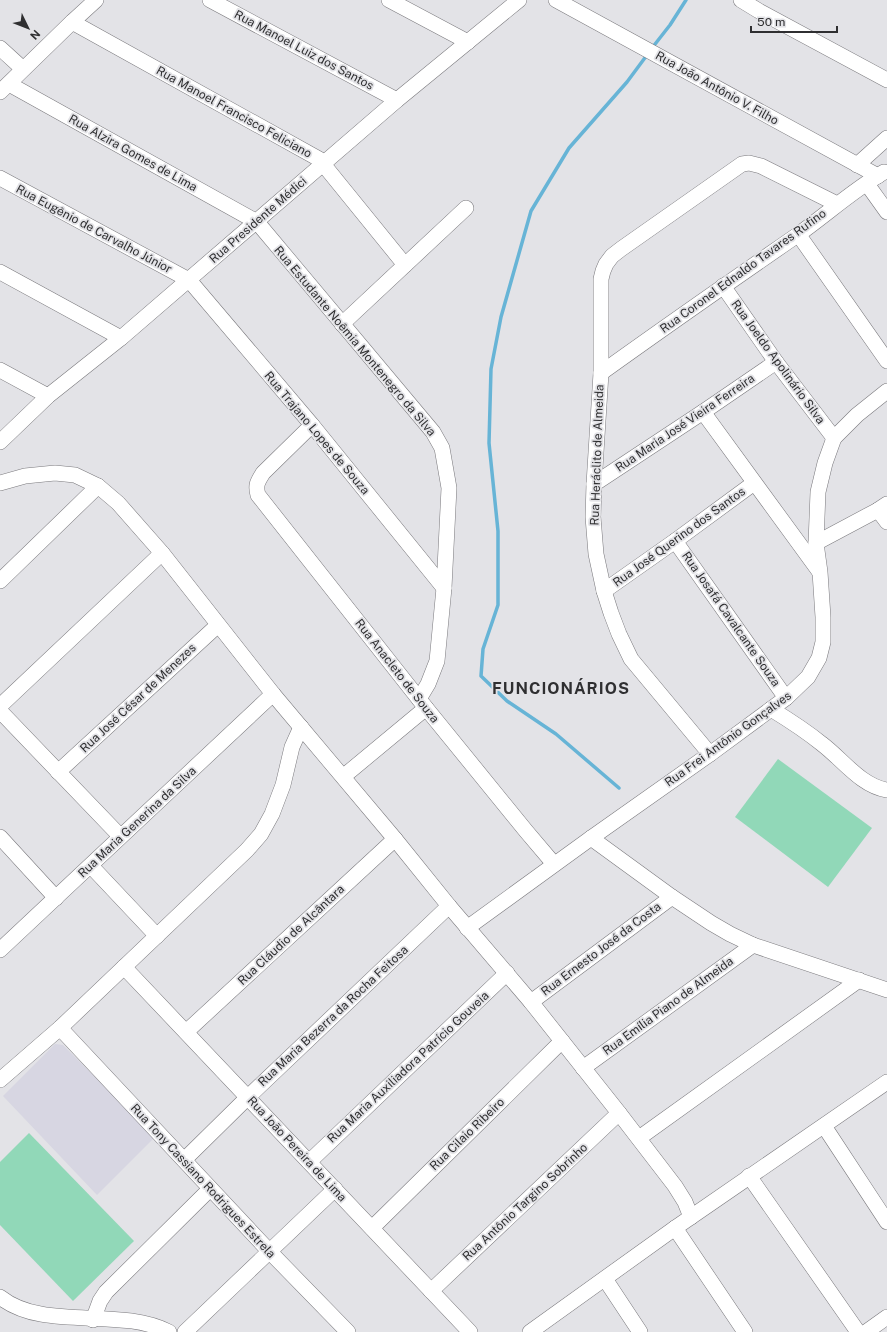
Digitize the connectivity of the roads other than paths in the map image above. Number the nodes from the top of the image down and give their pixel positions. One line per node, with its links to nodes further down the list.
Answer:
1 (96, 0): 7 (street)
2 (210, 0): 13 (street, Rua Manoel Luiz dos Santos)
3 (389, 0): 8 (street)
4 (519, 0): 8 (street, Rua Presidente Médici)
5 (556, 0): 16 (street, Rua João Antônio V. Filho)
6 (741, 0): 11 (street)
7 (72, 22): 10 (street); 15 (street, Rua Manoel Francisco Feliciano)
8 (468, 42): 13 (street, Rua Presidente Médici)
9 (0, 48): 10 (street)
10 (23, 69): 12 (street)
11 (887, 80)
12 (5, 88): 22 (street, Rua Alzira Gomes de Lima)
13 (397, 100): 15 (street, Rua Presidente Médici)
14 (887, 138): 16 (street)
15 (324, 164): 22 (street, Rua Presidente Médici); 24 (street, Rua Manoel Francisco Feliciano)
16 (857, 165): 17 (street, Rua João Antônio V. Filho)
17 (877, 177): 19 (street, Rua Coronel Ednaldo Tavares Rufino); 21 (street)
18 (0, 178): 26 (street, Rua Eugênio de Carvalho Júnior)
19 (837, 204): 23 (street, Rua Coronel Ednaldo Tavares Rufino); 33 (street, Rua Heráclito de Almeida)
20 (466, 208): 24 (street)
21 (887, 212)
22 (257, 222): 26 (street, Rua Presidente Médici); 28 (street, Rua Estudante Noêmia Montenegro da Silva)
23 (798, 234): 27 (street, Rua Coronel Ednaldo Tavares Rufino); 30 (street)
24 (404, 265): 28 (street)
25 (0, 272): 29 (street)
26 (189, 280): 29 (street, Rua Presidente Médici); 37 (street, Rua Trajano Lopes de Souza)
27 (723, 286): 31 (street, Rua Joeldo Apolinário Silva); 33 (street, Rua Coronel Ednaldo Tavares Rufino)
28 (342, 324): 51 (street, Rua Estudante Noêmia Montenegro da Silva)
29 (121, 338): 35 (street, Rua Presidente Médici)
30 (887, 361)
31 (776, 362): 36 (street, Rua Maria José Vieira Ferreira); 38 (street, Rua Joeldo Apolinário Silva)
32 (0, 370): 35 (street)
33 (601, 373): 42 (street, Rua Heráclito de Almeida)
34 (887, 391): 38 (street, Rua Frei Antônio Gonçalves)
35 (48, 396): 39 (street, Rua Presidente Médici)
36 (703, 412): 41 (street); 42 (street, Rua Maria José Vieira Ferreira)
37 (312, 425): 51 (street, Rua Trajano Lopes de Souza); 56 (street, Rua Anacleto de Souza)
38 (834, 438): 47 (street, Rua Frei Antônio Gonçalves)
39 (0, 442)
40 (0, 483): 43 (street)
41 (754, 483): 46 (street, Rua José Querino dos Santos); 49 (street)
42 (594, 484): 52 (street, Rua Heráclito de Almeida)
43 (98, 486): 48 (street); 50 (street)
44 (883, 507): 45 (street); 47 (street)
45 (887, 522)
46 (676, 541): 52 (street, Rua José Querino dos Santos); 55 (street, Rua Josafá Cavalcante Souza)
47 (816, 544): 49 (street, Rua Frei Antônio Gonçalves)
48 (162, 553): 53 (street); 57 (street)
49 (820, 572): 55 (street, Rua Frei Antônio Gonçalves)
50 (0, 581)
51 (444, 588): 56 (street, Rua Estudante Noêmia Montenegro da Silva)
52 (604, 591): 61 (street, Rua Heráclito de Almeida)
53 (218, 625): 54 (street); 62 (street, Rua José César de Menezes)
54 (273, 694): 60 (street); 65 (street, Rua Maria Generina da Silva)
55 (786, 698): 58 (street, Rua Frei Antônio Gonçalves)
56 (422, 704): 63 (street); 69 (street, Rua Anacleto de Souza)
57 (0, 706)
58 (771, 709): 61 (street, Rua Frei Antônio Gonçalves); 64 (street)
59 (0, 711): 62 (street)
60 (302, 727): 63 (street); 75 (street)
61 (710, 754): 67 (street, Rua Frei Antônio Gonçalves)
62 (58, 772): 65 (street)
63 (344, 776): 68 (street)
64 (887, 790)
65 (120, 836): 70 (street, Rua Maria Generina da Silva)
66 (0, 837): 72 (street)
67 (591, 838): 69 (street, Rua Frei Antônio Gonçalves); 71 (street)
68 (395, 839): 73 (street); 84 (street, Rua Cláudio de Alcântara)
69 (554, 864): 74 (street, Rua Frei Antônio Gonçalves)
70 (91, 866): 72 (street, Rua Maria Generina da Silva); 75 (street)
71 (672, 897): 76 (street); 82 (street, Rua Ernesto José da Costa)
72 (56, 898): 77 (street, Rua Maria Generina da Silva)
73 (449, 906): 74 (street); 89 (street, Rua Maria Bezerra da Rocha Feitosa)
74 (467, 928): 79 (street)
75 (157, 936): 78 (street)
76 (753, 945): 80 (street); 86 (street, Rua Emília Piano de Almeida)
77 (0, 950)
78 (124, 967): 83 (street); 84 (street, Rua João Pereira de Lima)
79 (507, 973): 82 (street); 94 (street, Rua Maria Auxiliadora Patrício Gouveia)
80 (859, 980): 81 (street); 92 (street)
81 (887, 990)
82 (531, 1002): 85 (street)
83 (60, 1028): 87 (street); 93 (street, Rua Tony Cassiano Rodrigues Estrela)
84 (186, 1032): 89 (street, Rua João Pereira de Lima)
85 (562, 1041): 86 (street); 100 (street, Rua Cilaio Ribeiro)
86 (583, 1068): 90 (street)
87 (0, 1080)
88 (887, 1082): 91 (street)
89 (248, 1097): 93 (street, Rua Maria Bezerra da Rocha Feitosa); 94 (street, Rua João Pereira de Lima)
90 (619, 1113): 92 (street); 104 (street, Rua Antônio Targino Sobrinho)
91 (824, 1126): 95 (street); 99 (street)
92 (639, 1138): 98 (street)
93 (184, 1160): 96 (street, Rua Tony Cassiano Rodrigues Estrela)
94 (308, 1162): 97 (street, Rua João Pereira de Lima)
95 (749, 1176): 98 (street); 115 (street)
96 (210, 1189): 102 (street, Rua Tony Cassiano Rodrigues Estrela); 107 (street)
97 (335, 1189): 100 (street, Rua João Pereira de Lima); 102 (street)
98 (690, 1217): 101 (street)
99 (887, 1222)
100 (372, 1228): 104 (street, Rua João Pereira de Lima)
101 (675, 1228): 103 (street); 114 (street)
102 (270, 1252): 110 (street); 111 (street, Rua Tony Cassiano Rodrigues Estrela)
103 (605, 1279): 108 (street); 113 (street)
104 (431, 1291): 112 (street, Rua João Pereira de Lima)
105 (0, 1297): 107 (street)
106 (887, 1318): 116 (street)
107 (93, 1320): 109 (street)
108 (531, 1331)
109 (169, 1332)
110 (185, 1332)
111 (348, 1332)
112 (470, 1332)
113 (640, 1332)
114 (745, 1332)
115 (858, 1332)
116 (866, 1332)

